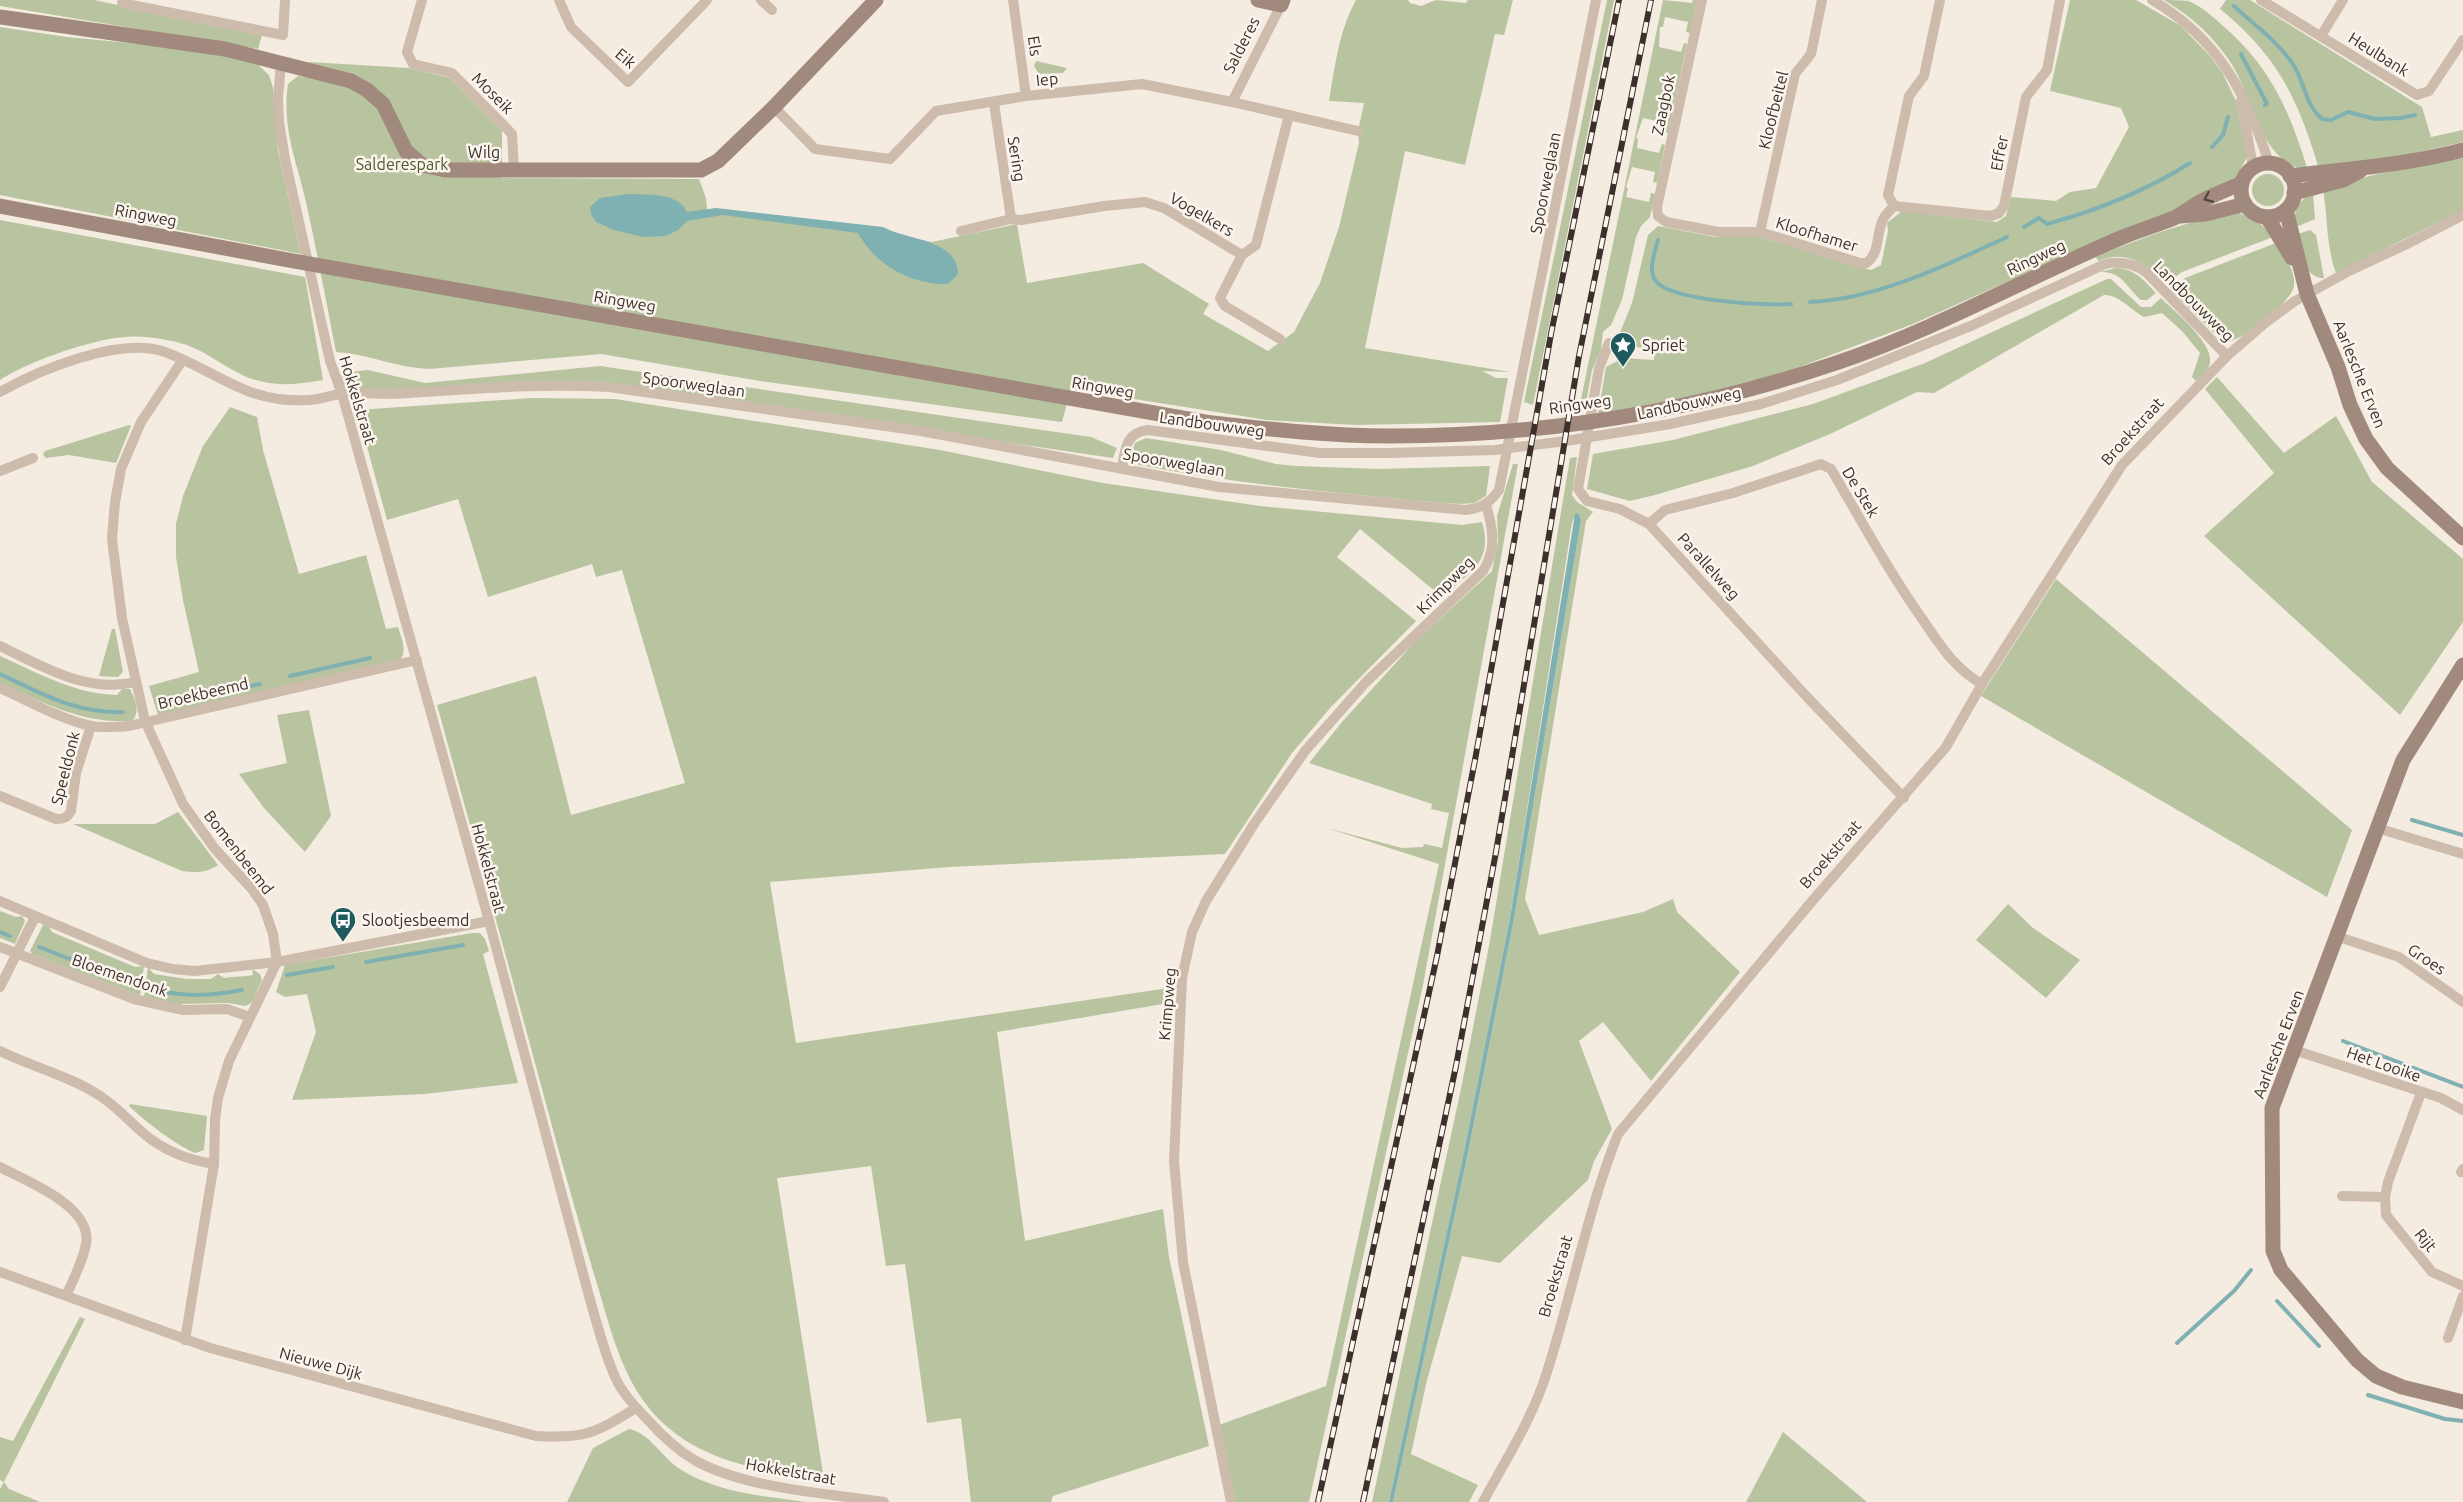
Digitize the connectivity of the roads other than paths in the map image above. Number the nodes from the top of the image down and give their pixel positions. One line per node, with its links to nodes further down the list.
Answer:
1 (285, 0): 18 (street)
2 (422, 0): 35 (street, Moseik)
3 (559, 0): 4 (street, Eik)
4 (707, 0)
5 (760, 0): 19 (street)
6 (876, 0): 28 (main road, Wilg)
7 (1013, 0): 25 (street, Els)
8 (1258, 0): 17 (main road, Salderes)
9 (1596, 0): 62 (street, Spoorweglaan)
10 (1702, 0): 44 (street, Zaagbok)
11 (1822, 0): 49 (street, Kloofbeitel)
12 (1940, 0): 41 (street)
13 (2060, 0): 41 (street, Effer)
14 (2152, 0): 24 (street)
15 (2261, 0): 21 (street, Heulbank)
16 (2343, 0): 21 (street)
17 (1282, 2): 26 (street, Salderes)
18 (122, 3)
19 (772, 10)
20 (0, 17): 23 (main road, Wilg)
21 (2321, 36): 22 (street, Heulbank)
22 (2463, 40)
23 (281, 64): 35 (main road, Wilg); 58 (street, Hokkelstraat)
24 (2238, 89): 32 (street); 33 (street)
25 (1026, 96): 26 (street, Iep); 27 (street, Iep)
26 (1233, 102): 29 (street, Iep)
27 (994, 103): 28 (street, Iep); 47 (street, Sering)
28 (774, 107): 35 (main road, Wilg)
29 (1289, 115): 30 (street, Iep); 50 (street, Vogelkers)
30 (1358, 131)
31 (2463, 150): 34 (main road)
32 (2269, 164): 33 (main road); 36 (main road)
33 (2253, 167): 37 (main road)
34 (2362, 169): 36 (main road); 38 (main road)
35 (514, 170)
36 (2290, 176): 38 (main road)
37 (2242, 183): 39 (main road); 45 (main road, Ringweg, one-way to 45)
38 (2294, 193): 42 (main road)
39 (2245, 204): 45 (main road, Ringweg); 46 (main road)
40 (0, 206): 45 (main road, Ringweg)
41 (1894, 206): 49 (street, Kloofhamer)
42 (2286, 210): 46 (main road); 51 (main road)
43 (2463, 215): 52 (street, Broekstraat)
44 (1658, 216): 49 (street, Kloofhamer)
45 (2177, 216)
46 (2267, 217): 51 (main road)
47 (1011, 219): 48 (street, Vogelkers); 50 (street, Vogelkers)
48 (961, 231)
49 (1760, 232)
50 (1242, 255): 53 (street)
51 (2301, 274): 52 (main road)
52 (2307, 294): 55 (street, Broekstraat); 64 (main road, Aarlesche Erven)
53 (1280, 339)
54 (1609, 343): 63 (street, Parallelweg)
55 (2227, 356): 60 (street, Landbouwweg); 69 (street, Broekstraat)
56 (182, 361): 57 (street, Spoorweglaan); 58 (street, Spoorweglaan); 68 (street, Bomenbeemd)
57 (0, 392)
58 (342, 394): 60 (street, Spoorweglaan); 66 (street, Hokkelstraat)
59 (33, 458): 61 (street)
60 (1122, 468): 62 (street, Spoorweglaan)
61 (0, 471)
62 (1486, 505): 104 (street, Krimpweg)
63 (1649, 524): 69 (street, De Stek); 74 (street, Parallelweg)
64 (2463, 538)
65 (0, 646): 68 (street, Broekbeemd)
66 (417, 660): 71 (street, Broekbeemd); 79 (street, Hokkelstraat)
67 (2463, 665): 75 (main road, Aarlesche Erven)
68 (135, 682): 71 (street, Bomenbeemd)
69 (1982, 684): 74 (street, Broekstraat)
70 (0, 688): 72 (street, Broekbeemd)
71 (145, 721): 72 (street, Broekbeemd); 83 (street, Bomenbeemd)
72 (91, 726): 73 (street, Speeldonk)
73 (0, 796)
74 (1904, 798): 105 (street, Broekstraat)
75 (2377, 828): 76 (street); 80 (main road, Aarlesche Erven)
76 (2463, 854)
77 (0, 901): 78 (street)
78 (35, 917): 82 (street); 83 (street)
79 (489, 921): 83 (street); 102 (street, Hokkelstraat)
80 (2336, 936): 85 (street, Groes); 87 (main road, Aarlesche Erven)
81 (0, 947): 82 (street, Bloemendonk)
82 (18, 954): 84 (street); 86 (street, Bloemendonk)
83 (277, 962): 86 (street)
84 (0, 987)
85 (2463, 1002)
86 (250, 1017): 91 (street)
87 (2294, 1050): 89 (street, Het Looike); 101 (main road, Aarlesche Erven)
88 (0, 1051): 91 (street)
89 (2421, 1093): 90 (street, Het Looike); 94 (street)
90 (2463, 1110)
91 (214, 1164): 100 (street)
92 (0, 1167): 97 (street)
93 (2342, 1196): 94 (street)
94 (2385, 1197): 96 (street, Rijt)
95 (0, 1272): 97 (street, Nieuwe Dijk)
96 (2463, 1287)
97 (66, 1296): 100 (street, Nieuwe Dijk)
98 (2463, 1296): 99 (street)
99 (2448, 1338)
100 (185, 1340): 102 (street, Nieuwe Dijk)
101 (2463, 1402)
102 (636, 1408): 103 (street, Hokkelstraat)
103 (884, 1502)
104 (1231, 1502)
105 (1484, 1502)

